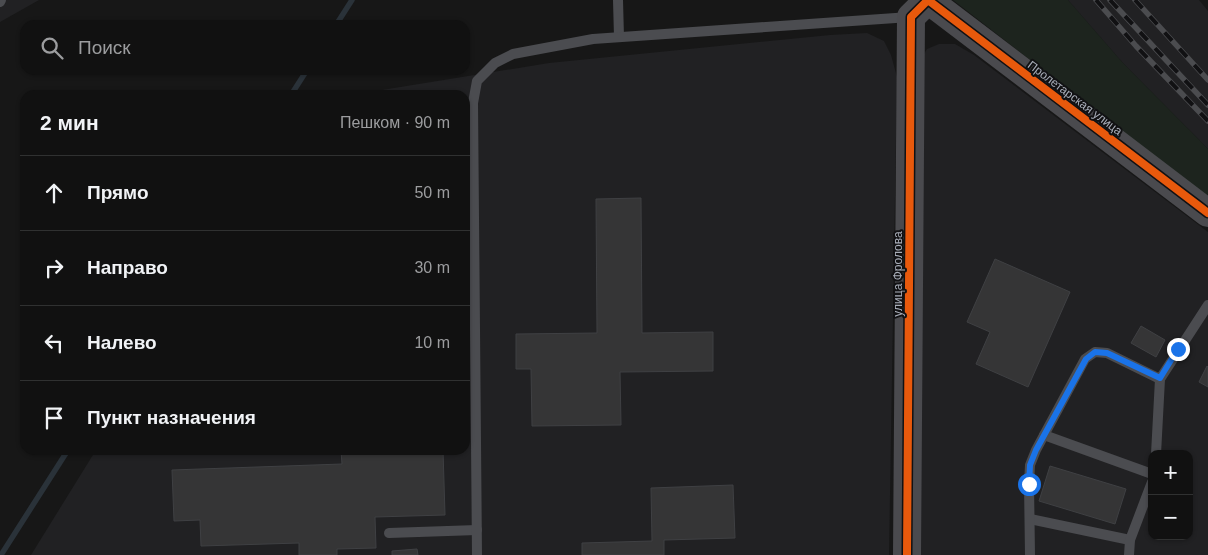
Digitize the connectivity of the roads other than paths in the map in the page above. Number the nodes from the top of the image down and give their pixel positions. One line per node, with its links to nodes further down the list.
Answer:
1 (618, 0): 3 (lane)
2 (922, 6): 3 (lane); 4 (street, Пролетарская улица); 17 (street, улица Фролова)
3 (620, 37): 7 (lane)
4 (1208, 213)
5 (1208, 305): 6 (lane)
6 (1160, 378): 8 (lane); 9 (lane)
7 (470, 398): 13 (lane)
8 (1044, 435): 10 (lane); 12 (lane)
9 (1156, 450)
10 (1148, 473)
11 (1148, 493): 15 (lane)
12 (1030, 519): 15 (lane); 18 (lane)
13 (476, 530): 14 (lane); 16 (lane)
14 (389, 534)
15 (1130, 540): 19 (lane)
16 (477, 555)
17 (907, 555)
18 (1030, 555)
19 (1129, 555)

